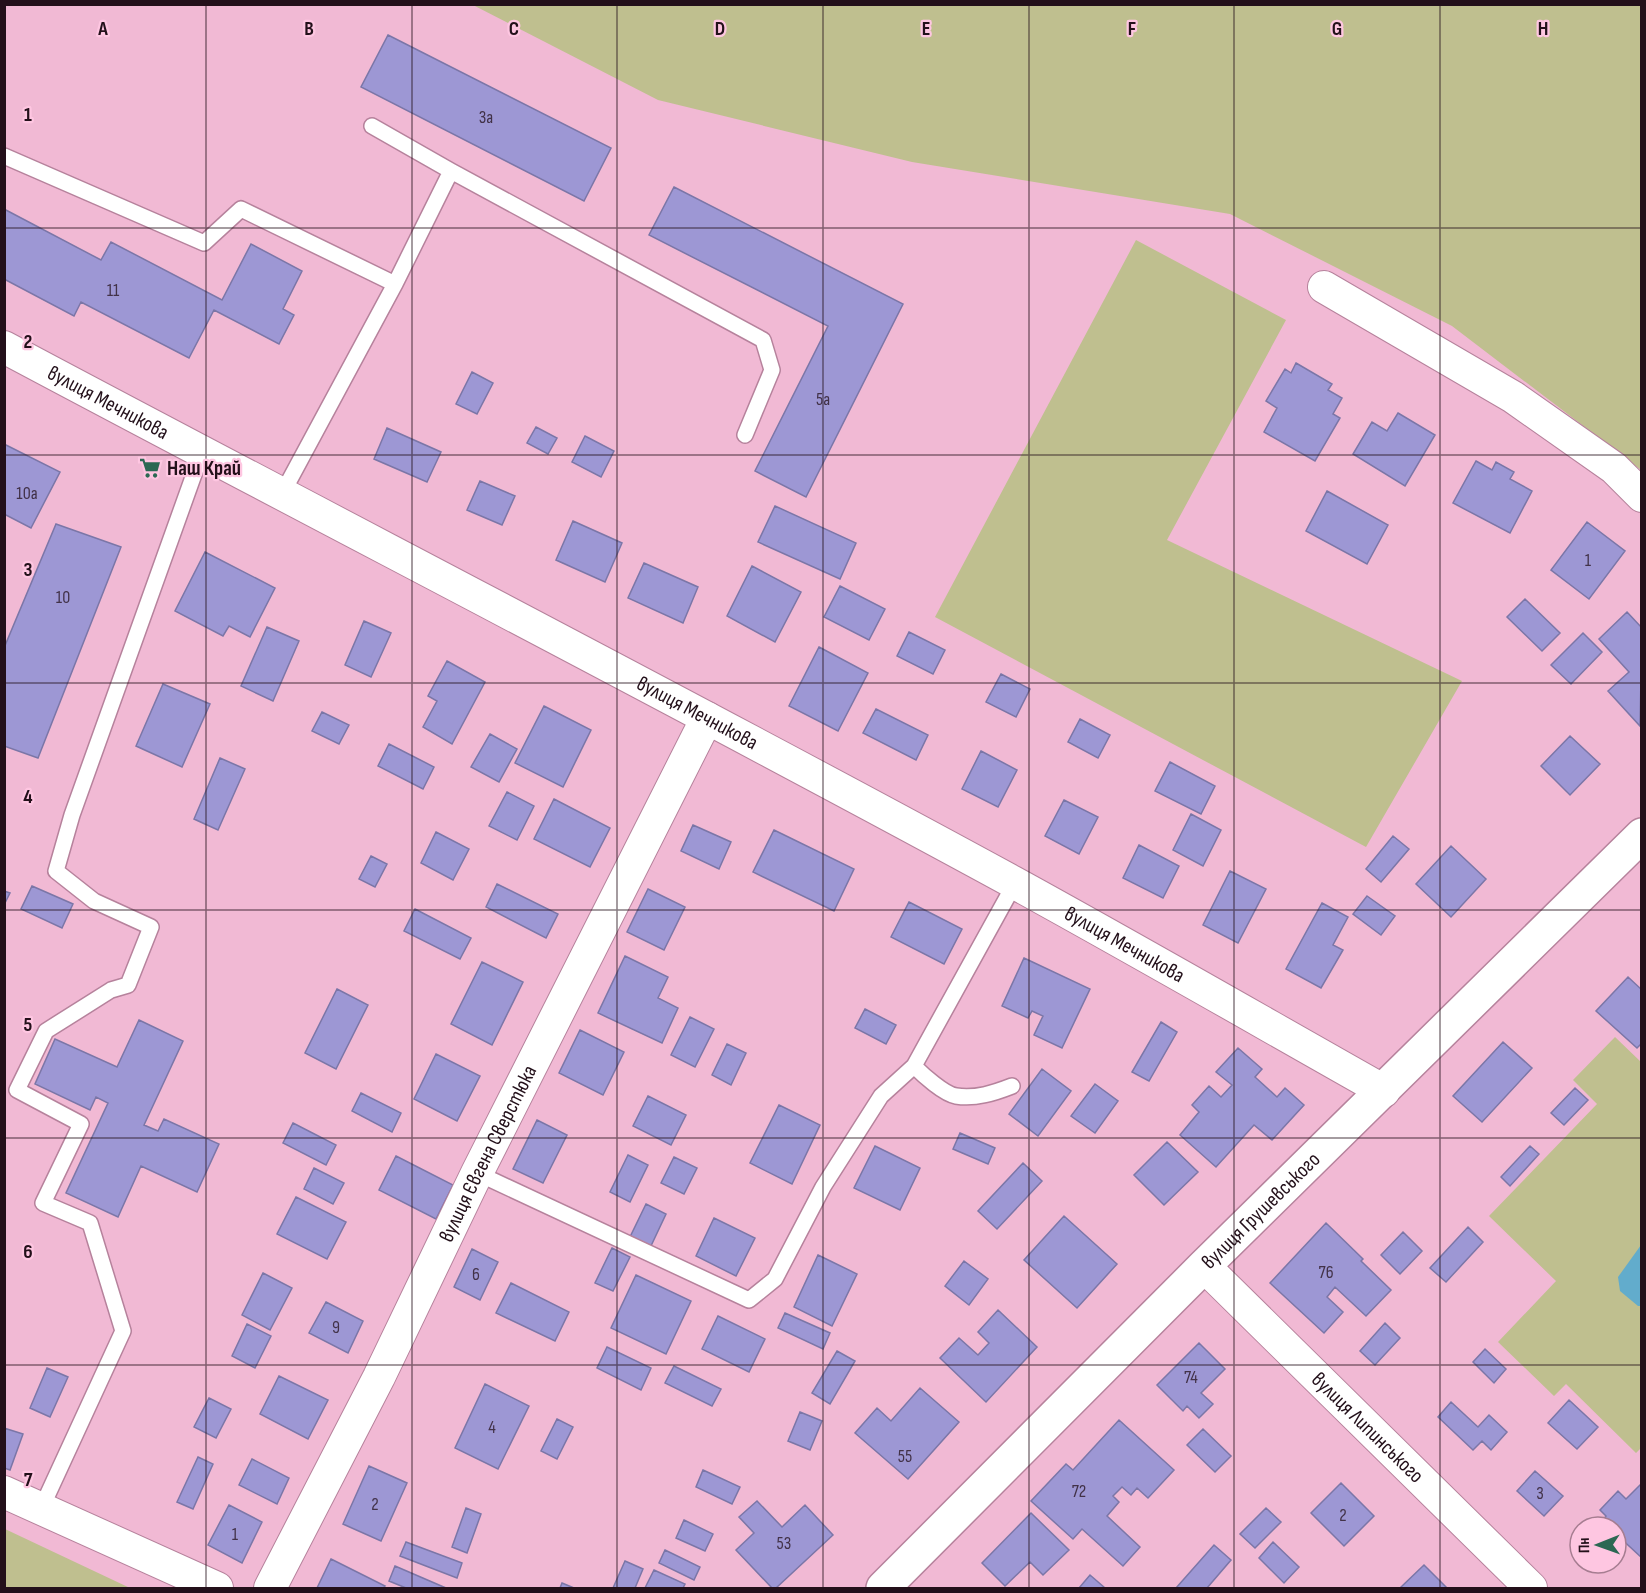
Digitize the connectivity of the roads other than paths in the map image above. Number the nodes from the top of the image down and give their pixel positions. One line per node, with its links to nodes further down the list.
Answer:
1 (372, 126): 3 (lane)
2 (4, 156): 4 (lane)
3 (451, 171): 4 (lane); 7 (lane)
4 (395, 284): 9 (lane)
5 (1324, 287): 10 (street)
6 (4, 347): 8 (street, вулиця Мечникова)
7 (745, 435)
8 (201, 452): 9 (street, вулиця Мечникова); 20 (lane)
9 (282, 494): 11 (street, вулиця Мечникова)
10 (1641, 496)
11 (706, 718): 13 (street, вулиця Мечникова); 17 (street, вулиця Євгена Сверстюка)
12 (1641, 835): 16 (street, вулиця Грушевського)
13 (1015, 884): 14 (lane); 16 (street, вулиця Мечникова)
14 (914, 1066): 15 (lane); 17 (lane)
15 (1012, 1086)
16 (1384, 1091): 18 (street, вулиця Грушевського)
17 (477, 1173): 22 (street, вулиця Євгена Сверстюка)
18 (1204, 1266): 23 (street, вулиця Грушевського); 24 (street, вулиця Липинського)
19 (4, 1492): 20 (street)
20 (41, 1509): 21 (street)
21 (217, 1588)
22 (270, 1588)
23 (883, 1588)
24 (1531, 1588)

